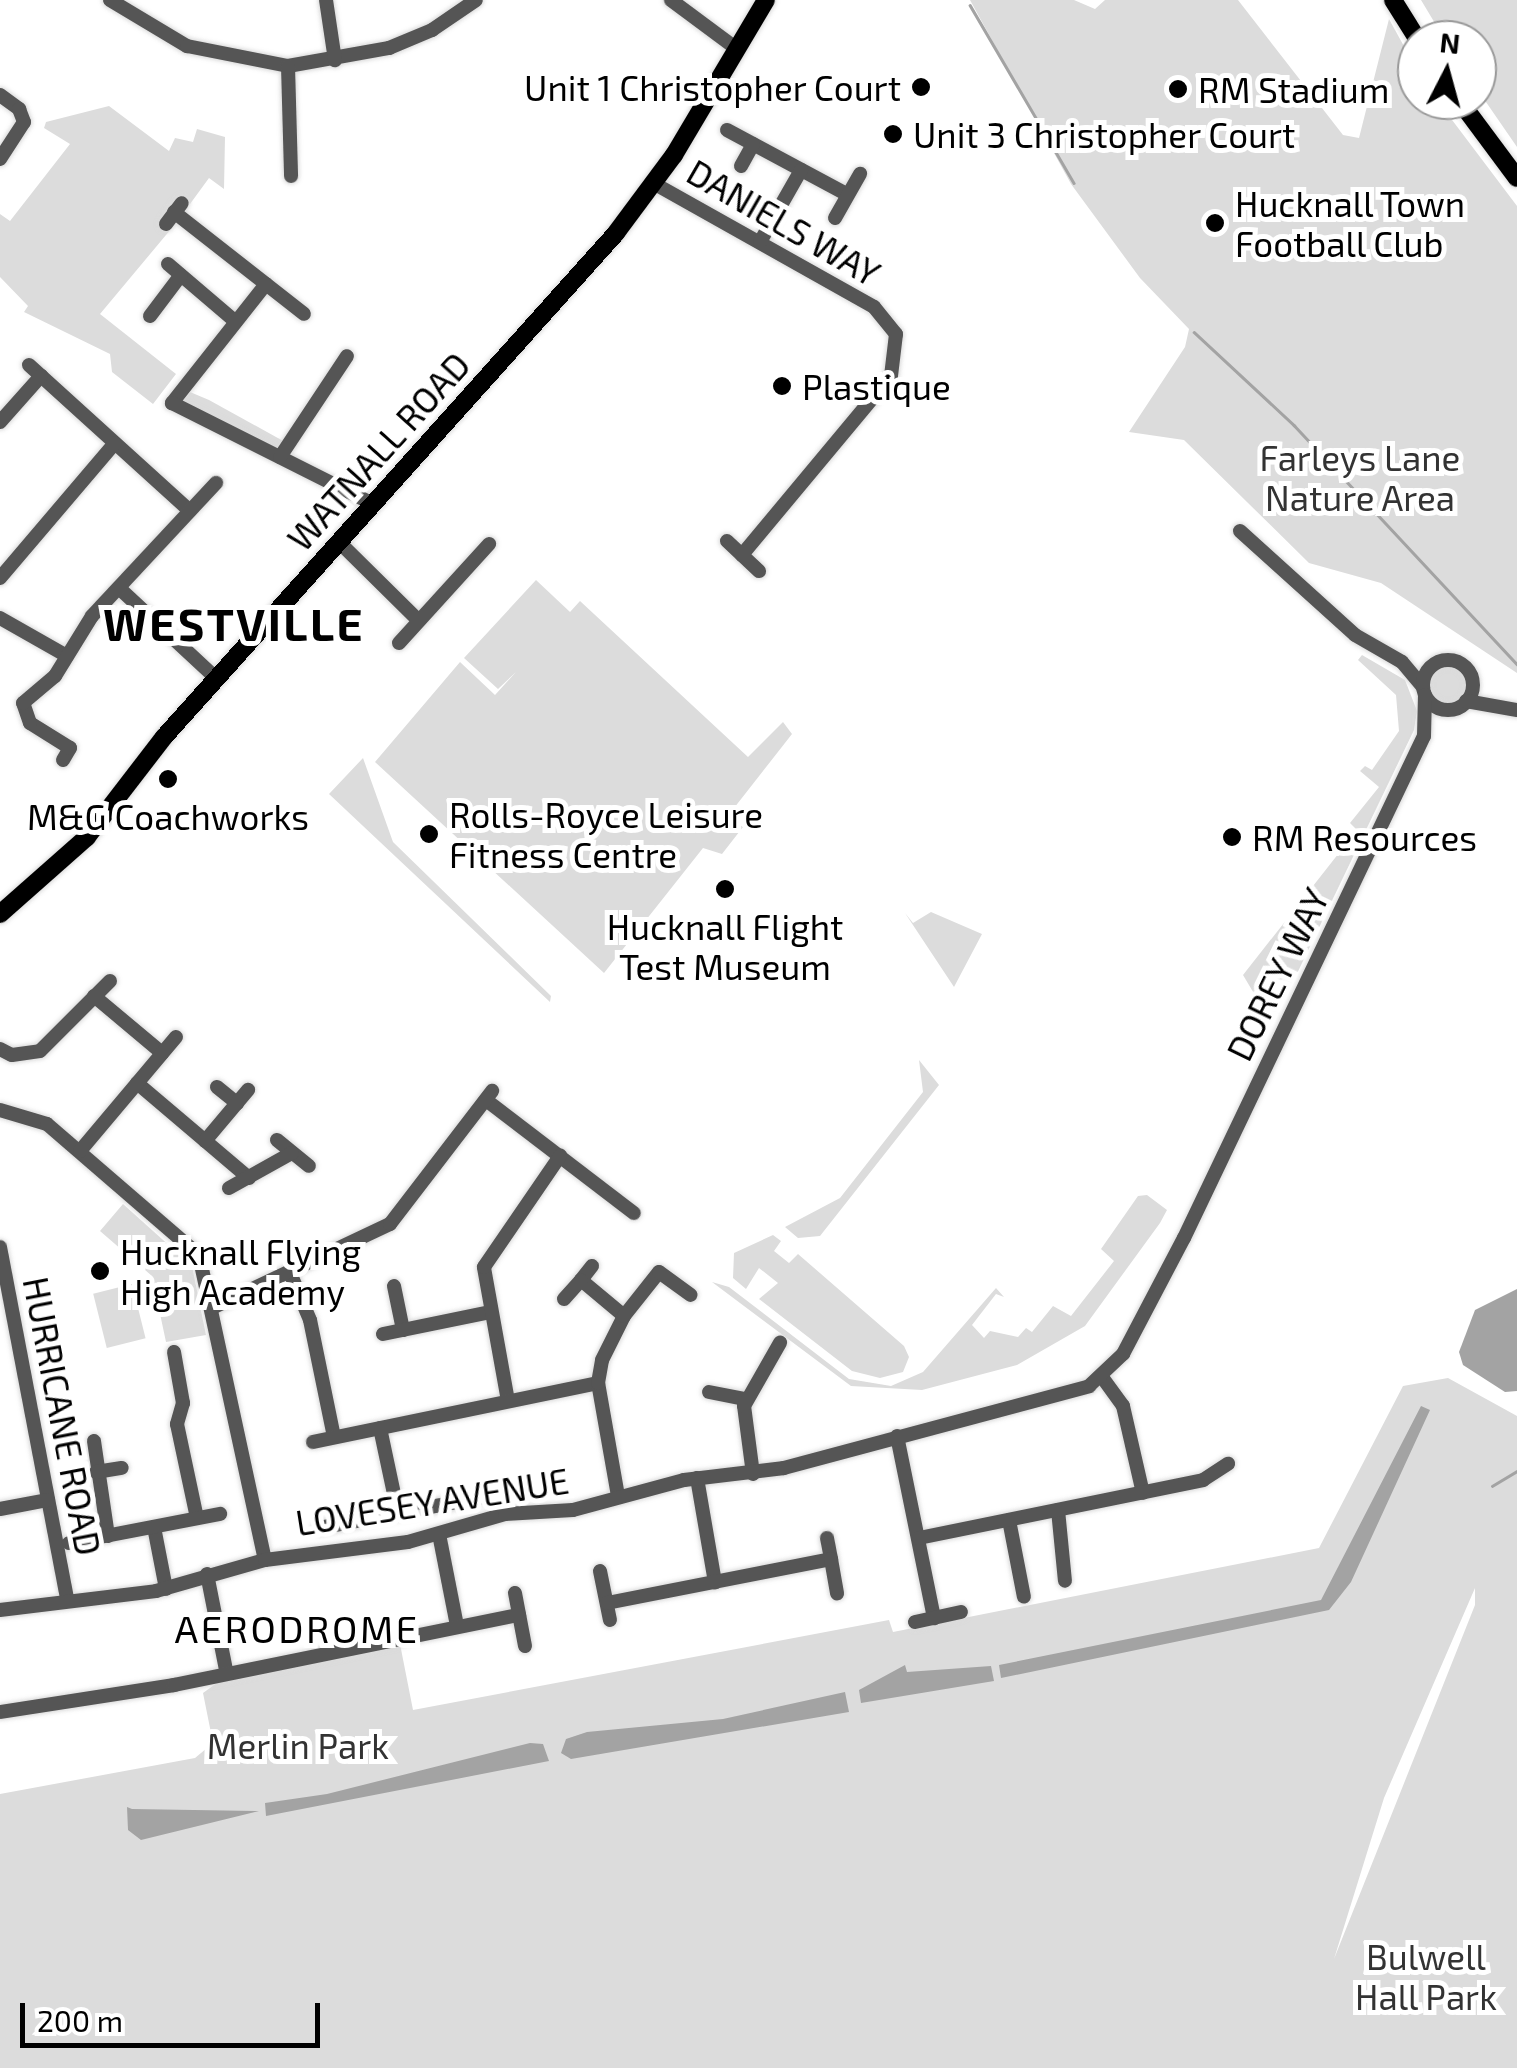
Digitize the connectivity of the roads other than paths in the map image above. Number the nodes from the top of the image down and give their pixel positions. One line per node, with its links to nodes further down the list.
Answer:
1 (110, 0): 8 (street)
2 (326, 0): 7 (street)
3 (476, 0): 7 (street)
4 (671, 0): 6 (street)
5 (766, 0): 6 (main road, WATNALL ROAD)
6 (737, 49): 19 (main road, WATNALL ROAD)
7 (335, 60): 8 (street)
8 (288, 66): 17 (street)
9 (0, 96): 13 (street)
10 (1474, 120): 18 (main road)
11 (727, 130): 12 (street)
12 (753, 144): 14 (street); 15 (street)
13 (0, 159)
14 (740, 166)
15 (801, 170): 20 (street); 23 (street)
16 (860, 174): 20 (street)
17 (291, 176)
18 (1517, 178)
19 (655, 184): 23 (street, DANIELS WAY); 37 (main road, WATNALL ROAD)
20 (848, 195): 22 (street)
21 (174, 213): 26 (street)
22 (836, 218)
23 (760, 242): 43 (street, DANIELS WAY)
24 (168, 264): 25 (street)
25 (181, 275): 27 (street); 29 (street)
26 (266, 284): 28 (street); 29 (street)
27 (151, 308)
28 (304, 314)
29 (236, 322): 35 (street)
30 (348, 356): 35 (street)
31 (29, 365): 32 (street)
32 (41, 376): 33 (street); 34 (street)
33 (0, 422)
34 (115, 443): 38 (street); 45 (street)
35 (280, 457): 37 (street)
36 (217, 481): 38 (street)
37 (374, 504): 41 (main road, WATNALL ROAD)
38 (190, 511): 46 (street)
39 (1240, 532): 51 (street)
40 (726, 541): 43 (street)
41 (339, 542): 48 (street); 54 (main road, WATNALL ROAD)
42 (488, 544): 48 (street)
43 (742, 555): 44 (street)
44 (759, 571)
45 (0, 578)
46 (119, 588): 50 (street); 54 (street)
47 (0, 618): 50 (street)
48 (420, 620): 49 (street)
49 (399, 643)
50 (67, 656): 61 (street)
51 (1402, 662): 52 (street); 55 (street)
52 (1432, 665): 53 (street); 55 (street)
53 (1468, 671): 56 (street); 57 (street)
54 (216, 678): 62 (main road, WATNALL ROAD)
55 (1424, 691): 58 (street); 60 (street, DOREY WAY)
56 (1466, 702): 57 (street); 58 (street)
57 (1497, 703): 59 (street)
58 (1452, 710): 60 (street, DOREY WAY)
59 (1517, 710)
60 (1424, 736): 98 (street, DOREY WAY)
61 (72, 754)
62 (0, 914)
63 (110, 981): 64 (street)
64 (94, 996): 66 (street); 67 (street)
65 (176, 1037): 67 (street)
66 (0, 1050)
67 (162, 1053): 68 (street)
68 (137, 1083): 74 (street); 75 (street)
69 (218, 1087): 71 (street)
70 (248, 1090): 71 (street)
71 (237, 1103): 74 (street)
72 (0, 1110): 75 (street)
73 (277, 1140): 76 (street)
74 (206, 1141): 79 (street)
75 (80, 1151): 89 (street)
76 (292, 1152): 78 (street); 79 (street)
77 (560, 1156): 81 (street); 84 (street); 90 (street)
78 (309, 1166)
79 (249, 1178): 80 (street)
80 (229, 1188)
81 (634, 1213)
82 (0, 1246): 92 (street, HURRICANE ROAD)
83 (592, 1266): 85 (street)
84 (291, 1275): 89 (street); 105 (street)
85 (581, 1280): 88 (street); 91 (street)
86 (394, 1286): 93 (street)
87 (691, 1295): 91 (street)
88 (564, 1299)
89 (212, 1308): 131 (street)
90 (490, 1312): 93 (street); 102 (street)
91 (624, 1316): 99 (street)
92 (16, 1330): 94 (street); 116 (street, HURRICANE ROAD)
93 (403, 1330): 95 (street)
94 (0, 1333)
95 (384, 1334)
96 (780, 1343): 101 (street)
97 (174, 1352): 121 (street)
98 (1102, 1376): 104 (street, LOVESEY AVENUE); 113 (street)
99 (598, 1383): 102 (street); 115 (street)
100 (709, 1392): 101 (street)
101 (746, 1399): 111 (street)
102 (508, 1402): 103 (street)
103 (380, 1428): 105 (street); 119 (street)
104 (898, 1436): 111 (street, LOVESEY AVENUE); 128 (street)
105 (334, 1437): 107 (street)
106 (94, 1441): 110 (street)
107 (313, 1442)
108 (1228, 1464): 113 (street)
109 (122, 1468): 110 (street)
110 (96, 1472): 126 (street)
111 (753, 1474): 112 (street, LOVESEY AVENUE)
112 (697, 1478): 115 (street, LOVESEY AVENUE); 135 (street)
113 (1143, 1492): 118 (street)
114 (489, 1496): 119 (street)
115 (618, 1496): 125 (street, LOVESEY AVENUE)
116 (48, 1500): 117 (street); 139 (street, HURRICANE ROAD)
117 (0, 1508)
118 (1058, 1510): 122 (street); 134 (street)
119 (398, 1513): 124 (street)
120 (220, 1514): 121 (street)
121 (196, 1518): 123 (street)
122 (1009, 1520): 128 (street); 140 (street)
123 (154, 1527): 126 (street); 136 (street)
124 (320, 1528)
125 (439, 1534): 131 (street, LOVESEY AVENUE); 148 (street)
126 (108, 1536): 129 (street)
127 (827, 1538): 130 (street)
128 (919, 1538): 145 (street)
129 (69, 1543)
130 (831, 1559): 135 (street); 138 (street)
131 (264, 1560): 133 (street, LOVESEY AVENUE)
132 (600, 1570): 141 (street)
133 (207, 1574): 136 (street, LOVESEY AVENUE); 150 (street)
134 (1065, 1581)
135 (716, 1582): 141 (street)
136 (166, 1589): 139 (street, LOVESEY AVENUE)
137 (515, 1593): 144 (street)
138 (837, 1593)
139 (66, 1597): 142 (street, LOVESEY AVENUE)
140 (1024, 1597)
141 (607, 1603): 146 (street)
142 (0, 1610)
143 (961, 1612): 145 (street)
144 (519, 1615): 148 (street); 149 (street)
145 (934, 1618): 147 (street)
146 (610, 1620)
147 (915, 1622)
148 (457, 1626): 150 (street)
149 (525, 1646)
150 (226, 1670): 151 (street)
151 (0, 1712)

